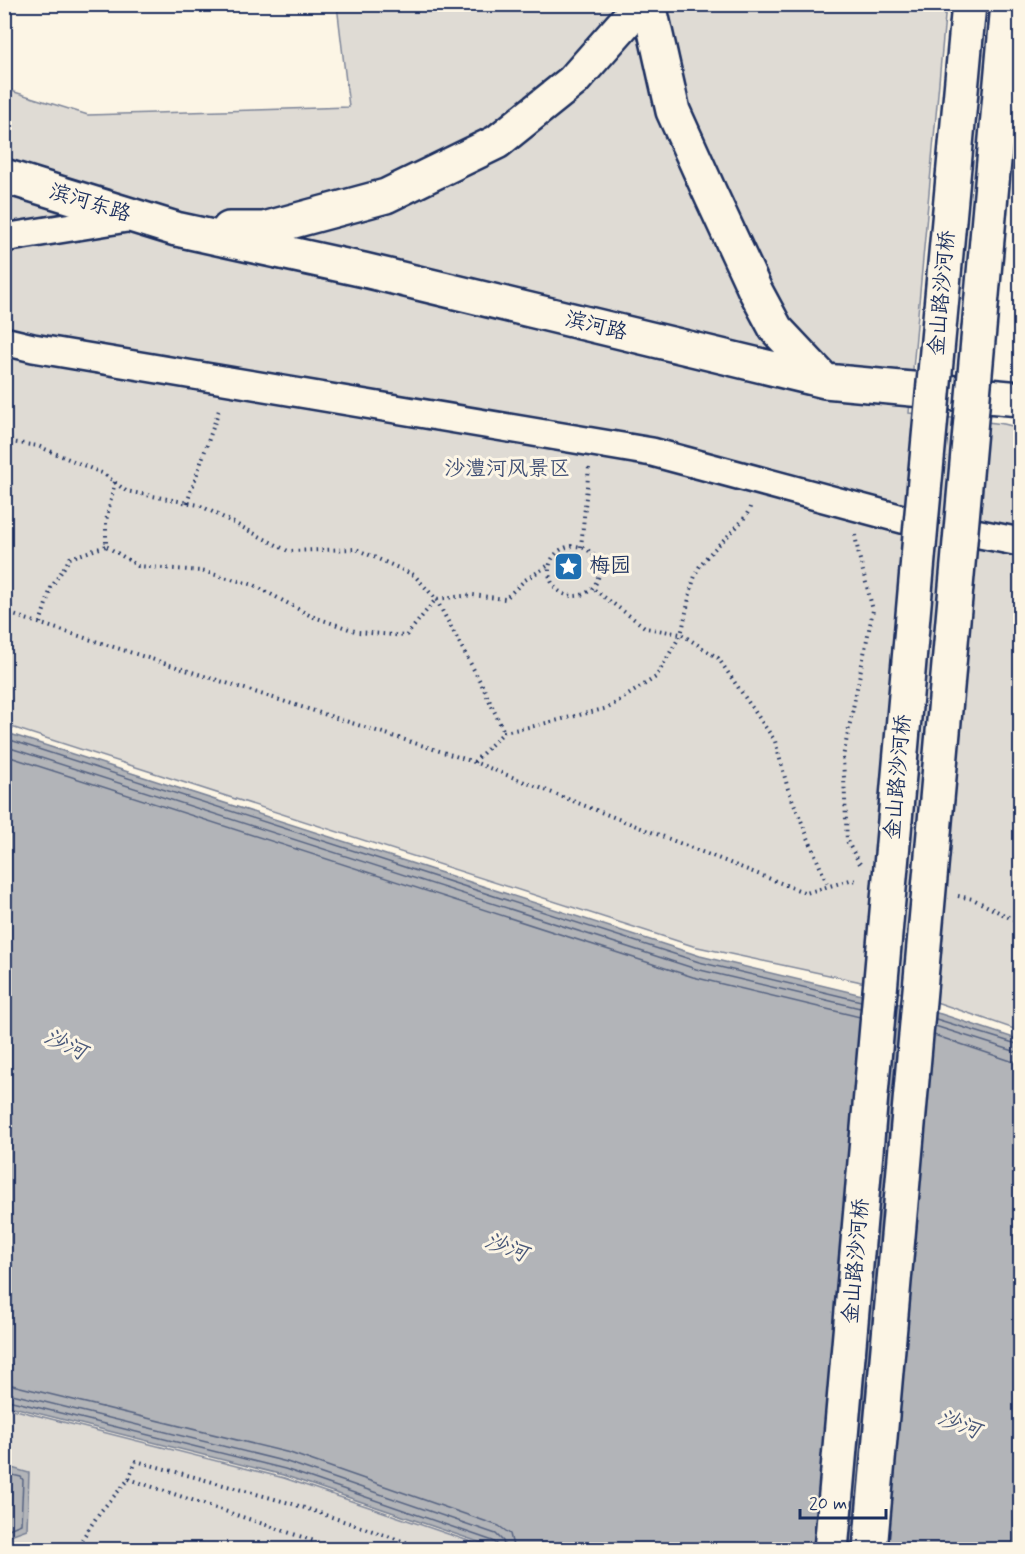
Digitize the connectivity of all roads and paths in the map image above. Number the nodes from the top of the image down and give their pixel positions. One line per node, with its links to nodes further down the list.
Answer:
1 (642, 4): 7 (main road)
2 (649, 4): 11 (main road)
3 (969, 4): 19 (main road, 金山路沙河桥, bridge)
4 (1008, 4): 20 (main road, 金山路沙河桥, bridge)
5 (4, 176): 6 (main road, 滨河东路)
6 (133, 217): 7 (main road, 滨河东路); 8 (street)
7 (176, 229): 11 (main road, 滨河路)
8 (4, 238)
9 (4, 341): 10 (street)
10 (229, 381): 14 (street); 17 (path)
11 (825, 381): 12 (main road, 滨河路)
12 (1020, 399)
13 (4, 441): 16 (path)
14 (592, 442): 15 (street); 23 (path)
15 (757, 480): 18 (street); 29 (path)
16 (115, 482): 17 (path); 22 (path)
17 (187, 503): 26 (path)
18 (857, 507): 19 (street); 32 (path)
19 (921, 524): 41 (main road, 金山路沙河桥, bridge)
20 (960, 530): 21 (street); 42 (main road, 金山路沙河桥, bridge)
21 (1020, 542)
22 (106, 546): 26 (path); 28 (path)
23 (581, 547): 24 (path); 25 (path)
24 (549, 565): 25 (path); 26 (path)
25 (592, 588): 29 (path)
26 (436, 599): 30 (path)
27 (4, 612): 28 (path)
28 (40, 623): 31 (path)
29 (681, 634): 30 (path); 34 (path)
30 (504, 732): 31 (path)
31 (474, 762): 34 (path)
32 (865, 872)
33 (860, 881): 34 (path)
34 (828, 886)
35 (951, 895): 36 (path)
36 (1020, 923)
37 (129, 1479): 38 (path); 39 (path); 40 (path)
38 (75, 1550)
39 (340, 1550)
40 (429, 1550)
41 (831, 1550)
42 (870, 1550)

